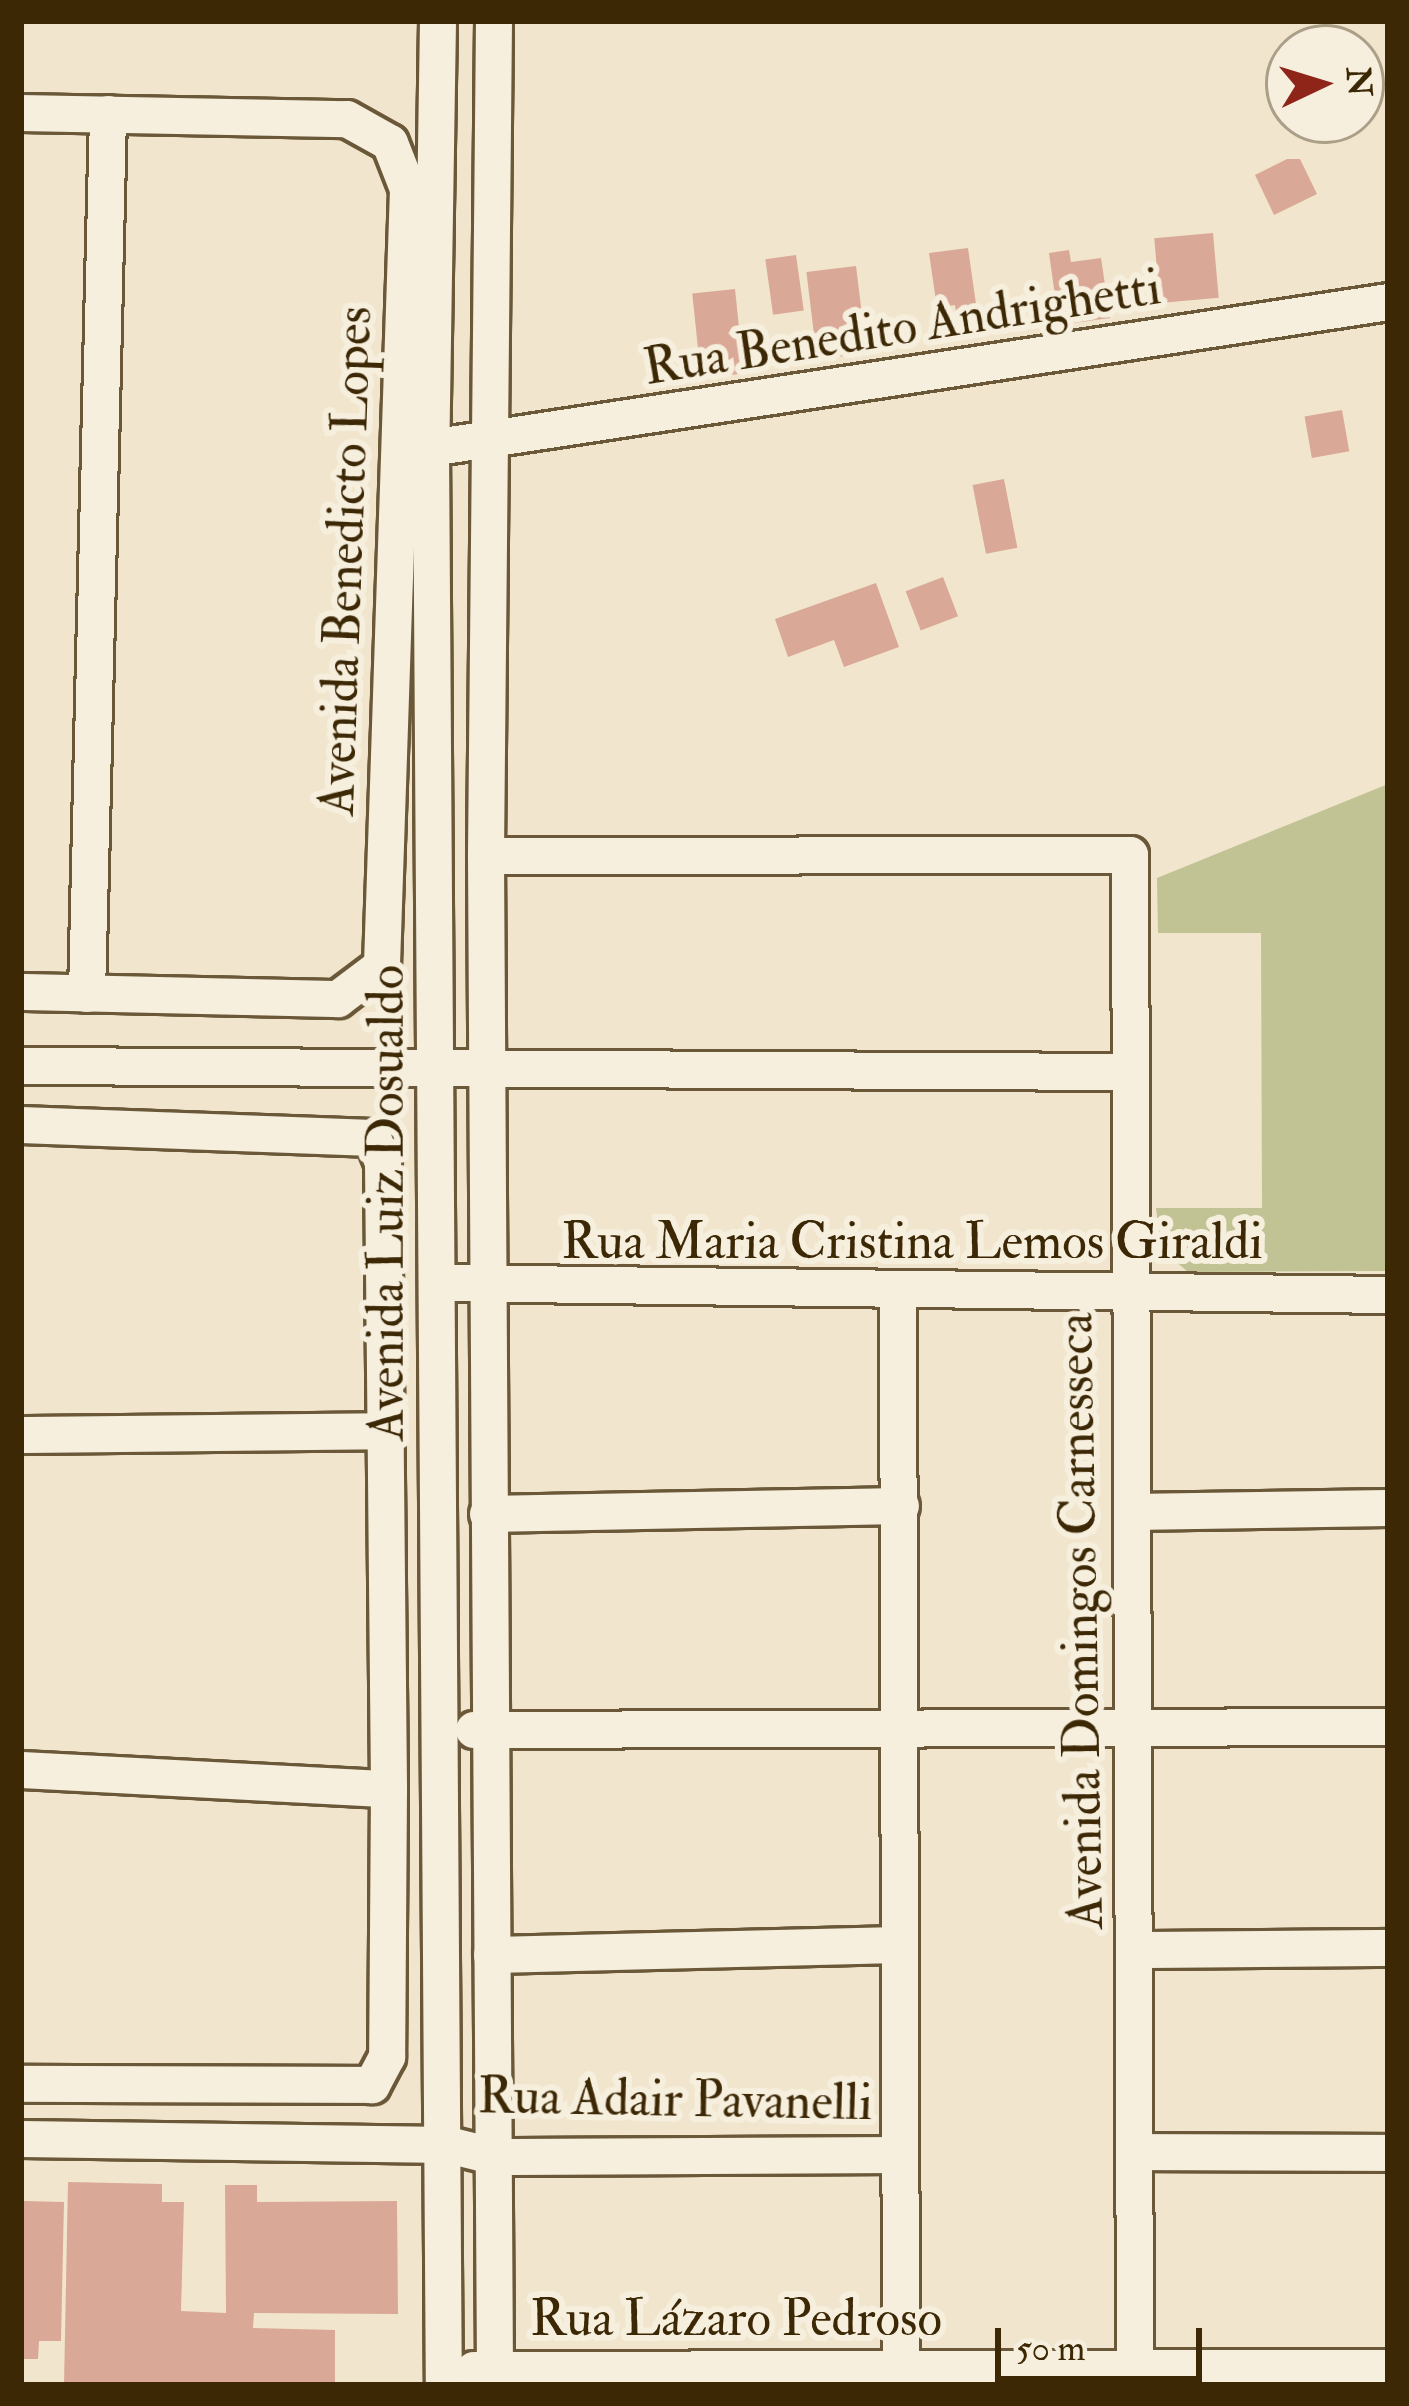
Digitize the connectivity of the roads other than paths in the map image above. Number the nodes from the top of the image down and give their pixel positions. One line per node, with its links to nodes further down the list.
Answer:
1 (438, 21): 7 (street, Avenida Luiz Dosualdo)
2 (494, 21): 6 (street, Avenida Luiz Dosualdo)
3 (21, 113): 4 (street)
4 (108, 114): 10 (street); 10 (street, Avenida Benedicto Lopes)
5 (1388, 302): 6 (street, Rua Benedito Andrighetti)
6 (489, 445): 7 (street, Rua Benedito Andrighetti); 8 (street, Avenida Luiz Dosualdo)
7 (431, 448): 13 (street, Avenida Luiz Dosualdo)
8 (487, 856): 12 (street, Avenida Domingos Carnesseca); 14 (street, Avenida Luiz Dosualdo)
9 (21, 992): 10 (street)
10 (87, 994)
11 (21, 1066): 13 (street)
12 (1125, 1072): 14 (street); 18 (street, Avenida Domingos Carnesseca)
13 (434, 1074): 14 (street); 16 (street, Avenida Luiz Dosualdo)
14 (489, 1074): 17 (street, Avenida Luiz Dosualdo)
15 (21, 1125): 21 (street)
16 (437, 1283): 17 (street, Rua Maria Cristina Lemos Giraldi); 31 (street, Avenida Luiz Dosualdo)
17 (490, 1291): 19 (street, Rua Maria Cristina Lemos Giraldi); 26 (street, Avenida Luiz Dosualdo)
18 (1128, 1293): 19 (street, Rua Maria Cristina Lemos Giraldi); 20 (street, Rua Maria Cristina Lemos Giraldi); 25 (street, Avenida Domingos Carnesseca)
19 (898, 1295): 23 (street)
20 (1388, 1295)
21 (386, 1431): 22 (street); 33 (street)
22 (21, 1435)
23 (901, 1506): 26 (street); 27 (street)
24 (1388, 1508): 25 (street)
25 (1132, 1512): 30 (street, Avenida Domingos Carnesseca)
26 (488, 1514): 29 (street, Avenida Luiz Dosualdo)
27 (902, 1726): 29 (street); 30 (street); 34 (street)
28 (1388, 1727): 30 (street)
29 (494, 1730): 31 (street); 37 (street, Avenida Luiz Dosualdo)
30 (1136, 1730): 36 (street, Avenida Domingos Carnesseca)
31 (442, 1731): 40 (street, Avenida Luiz Dosualdo)
32 (21, 1770): 33 (street)
33 (389, 1790): 38 (street)
34 (900, 1945): 37 (street); 43 (street)
35 (1388, 1948): 36 (street)
36 (1137, 1949): 41 (street, Avenida Domingos Carnesseca)
37 (492, 1955): 44 (street, Avenida Luiz Dosualdo)
38 (21, 2084)
39 (21, 2139): 40 (street, Rua Adair Pavanelli)
40 (448, 2146): 44 (street, Rua Adair Pavanelli); 47 (street, Avenida Luiz Dosualdo)
41 (1140, 2152): 42 (street); 49 (street, Avenida Domingos Carnesseca)
42 (1388, 2153)
43 (900, 2155): 44 (street, Rua Adair Pavanelli); 46 (street)
44 (497, 2157): 48 (street, Avenida Luiz Dosualdo)
45 (1388, 2368): 49 (street, Rua Lázaro Pedroso)
46 (901, 2369): 48 (street, Rua Lázaro Pedroso); 49 (street, Rua Lázaro Pedroso)
47 (445, 2377): 48 (street, Rua Lázaro Pedroso)
48 (496, 2378)
49 (1135, 2378)

